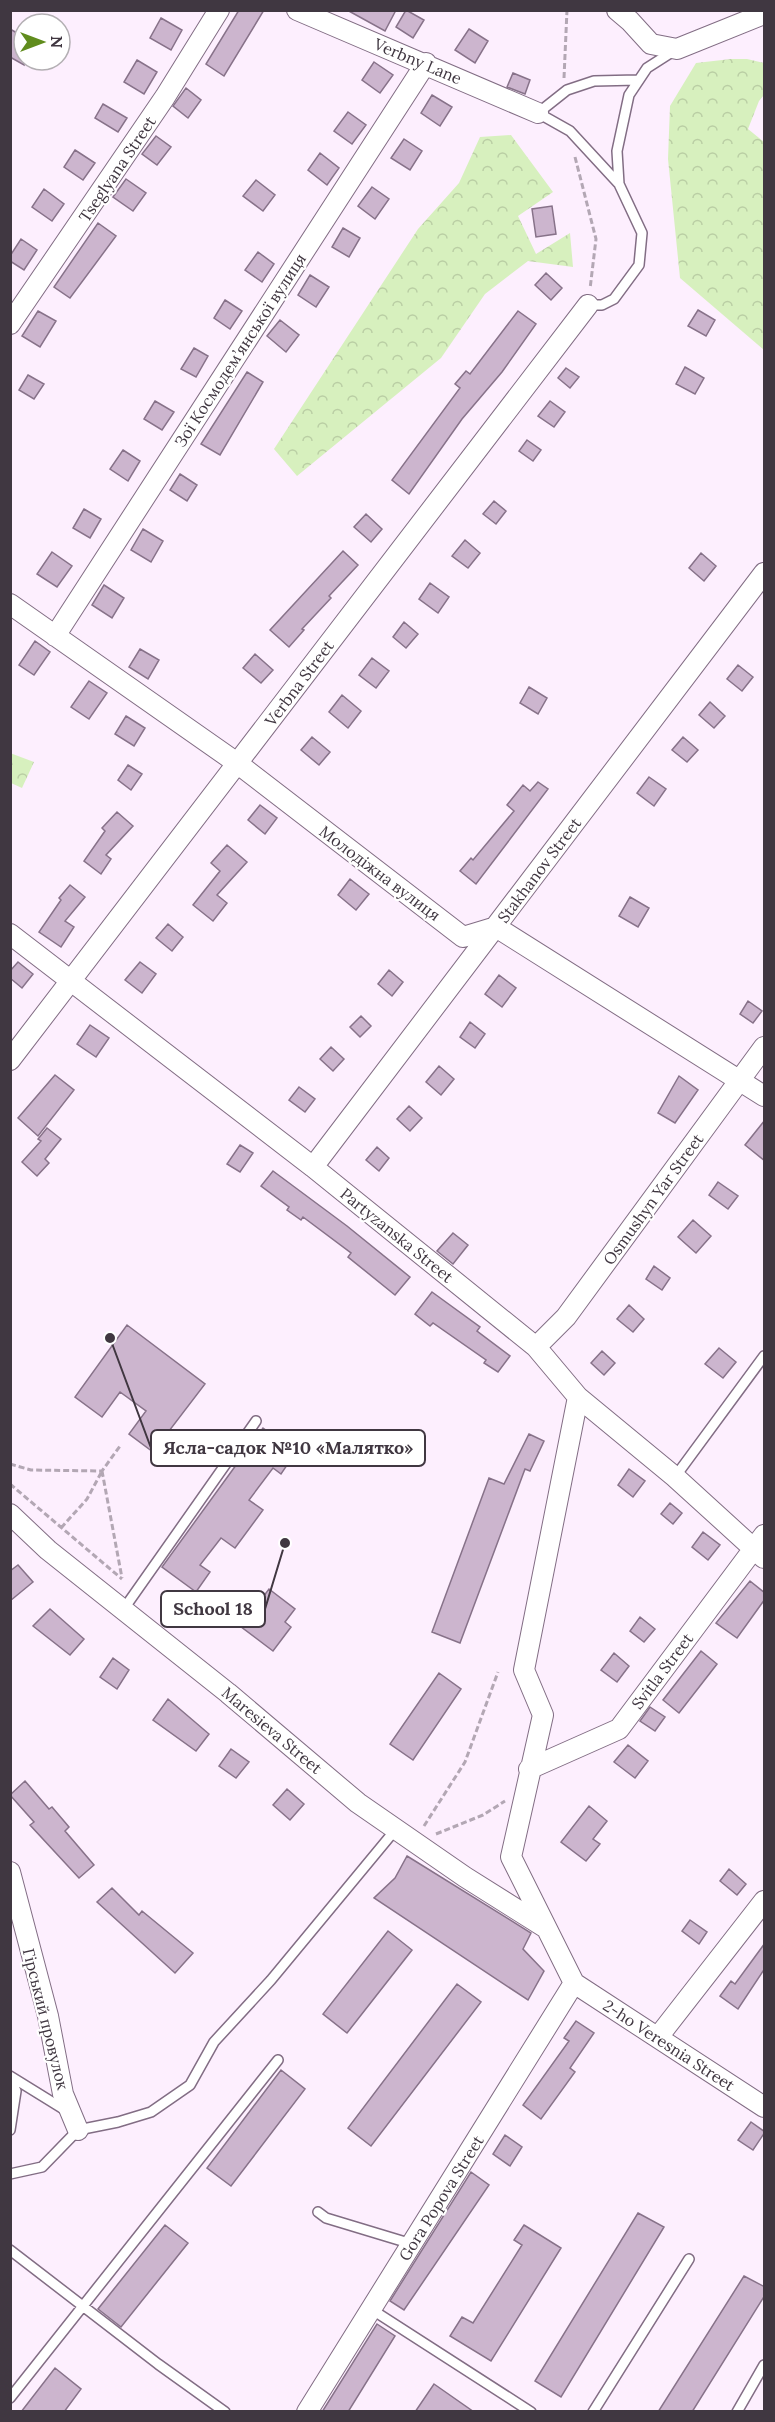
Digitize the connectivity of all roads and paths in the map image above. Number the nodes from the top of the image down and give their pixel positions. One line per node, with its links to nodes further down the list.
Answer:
1 (219, 10): 11 (street, Tseglyana Street)
2 (297, 10): 6 (street, Verbny Lane)
3 (617, 10): 5 (street)
4 (765, 14): 5 (street)
5 (677, 49): 7 (lane)
6 (426, 63): 8 (street, Verbny Lane); 14 (street, Зої Космодем’янської вулиця)
7 (638, 80): 8 (lane); 9 (lane)
8 (538, 113): 9 (lane)
9 (619, 184): 10 (lane)
10 (588, 305): 15 (street, Verbna Street)
11 (10, 324)
12 (765, 573): 16 (street, Stakhanov Street)
13 (10, 604): 14 (street, Молодіжна вулиця)
14 (54, 636): 15 (street, Молодіжна вулиця)
15 (237, 763): 16 (street, Молодіжна вулиця); 18 (street, Verbna Street)
16 (495, 927): 21 (street); 23 (street, Stakhanov Street)
17 (10, 934): 18 (street, Partyzanska Street)
18 (71, 981): 20 (street, Verbna Street); 23 (street, Partyzanska Street)
19 (765, 1047): 21 (street, Osmushyn Yar Street)
20 (10, 1060)
21 (740, 1080): 22 (street); 24 (street, Osmushyn Yar Street)
22 (765, 1096)
23 (313, 1167): 24 (street, Partyzanska Street)
24 (536, 1347): 26 (street, Partyzanska Street)
25 (765, 1356): 31 (lane)
26 (578, 1397): 31 (street, Partyzanska Street); 38 (street)
27 (255, 1421): 36 (lane)
28 (120, 1446): 30 (path)
29 (10, 1464): 30 (path)
30 (102, 1471): 34 (path); 34 (path)
31 (675, 1477): 35 (street, Partyzanska Street)
32 (10, 1484): 34 (path)
33 (10, 1514): 36 (street, Maresieva Street)
34 (61, 1529)
35 (761, 1547): 38 (street, Svitla Street)
36 (123, 1610): 39 (street, Maresieva Street)
37 (498, 1672): 38 (path)
38 (527, 1779): 42 (street)
39 (396, 1829): 42 (street, Maresieva Street); 48 (lane)
40 (10, 1872): 48 (street, Гірський провулок)
41 (765, 1901): 44 (street)
42 (546, 1928): 43 (street)
43 (574, 1983): 44 (street, 2-ho Veresnia Street); 52 (street, Gora Popova Street)
44 (658, 2037): 47 (street, 2-ho Veresnia Street)
45 (278, 2060): 55 (lane)
46 (10, 2078): 48 (lane); 49 (lane)
47 (765, 2107)
48 (75, 2122): 50 (lane)
49 (10, 2130)
50 (10, 2174)
51 (318, 2212): 52 (lane)
52 (412, 2244): 56 (street, Gora Popova Street)
53 (10, 2250): 55 (lane)
54 (689, 2259): 62 (lane)
55 (82, 2305): 58 (lane); 59 (lane)
56 (371, 2309): 60 (street, Gora Popova Street); 61 (lane)
57 (765, 2365): 63 (lane)
58 (10, 2398)
59 (225, 2412)
60 (307, 2412)
61 (531, 2412)
62 (593, 2412)
63 (737, 2412)

